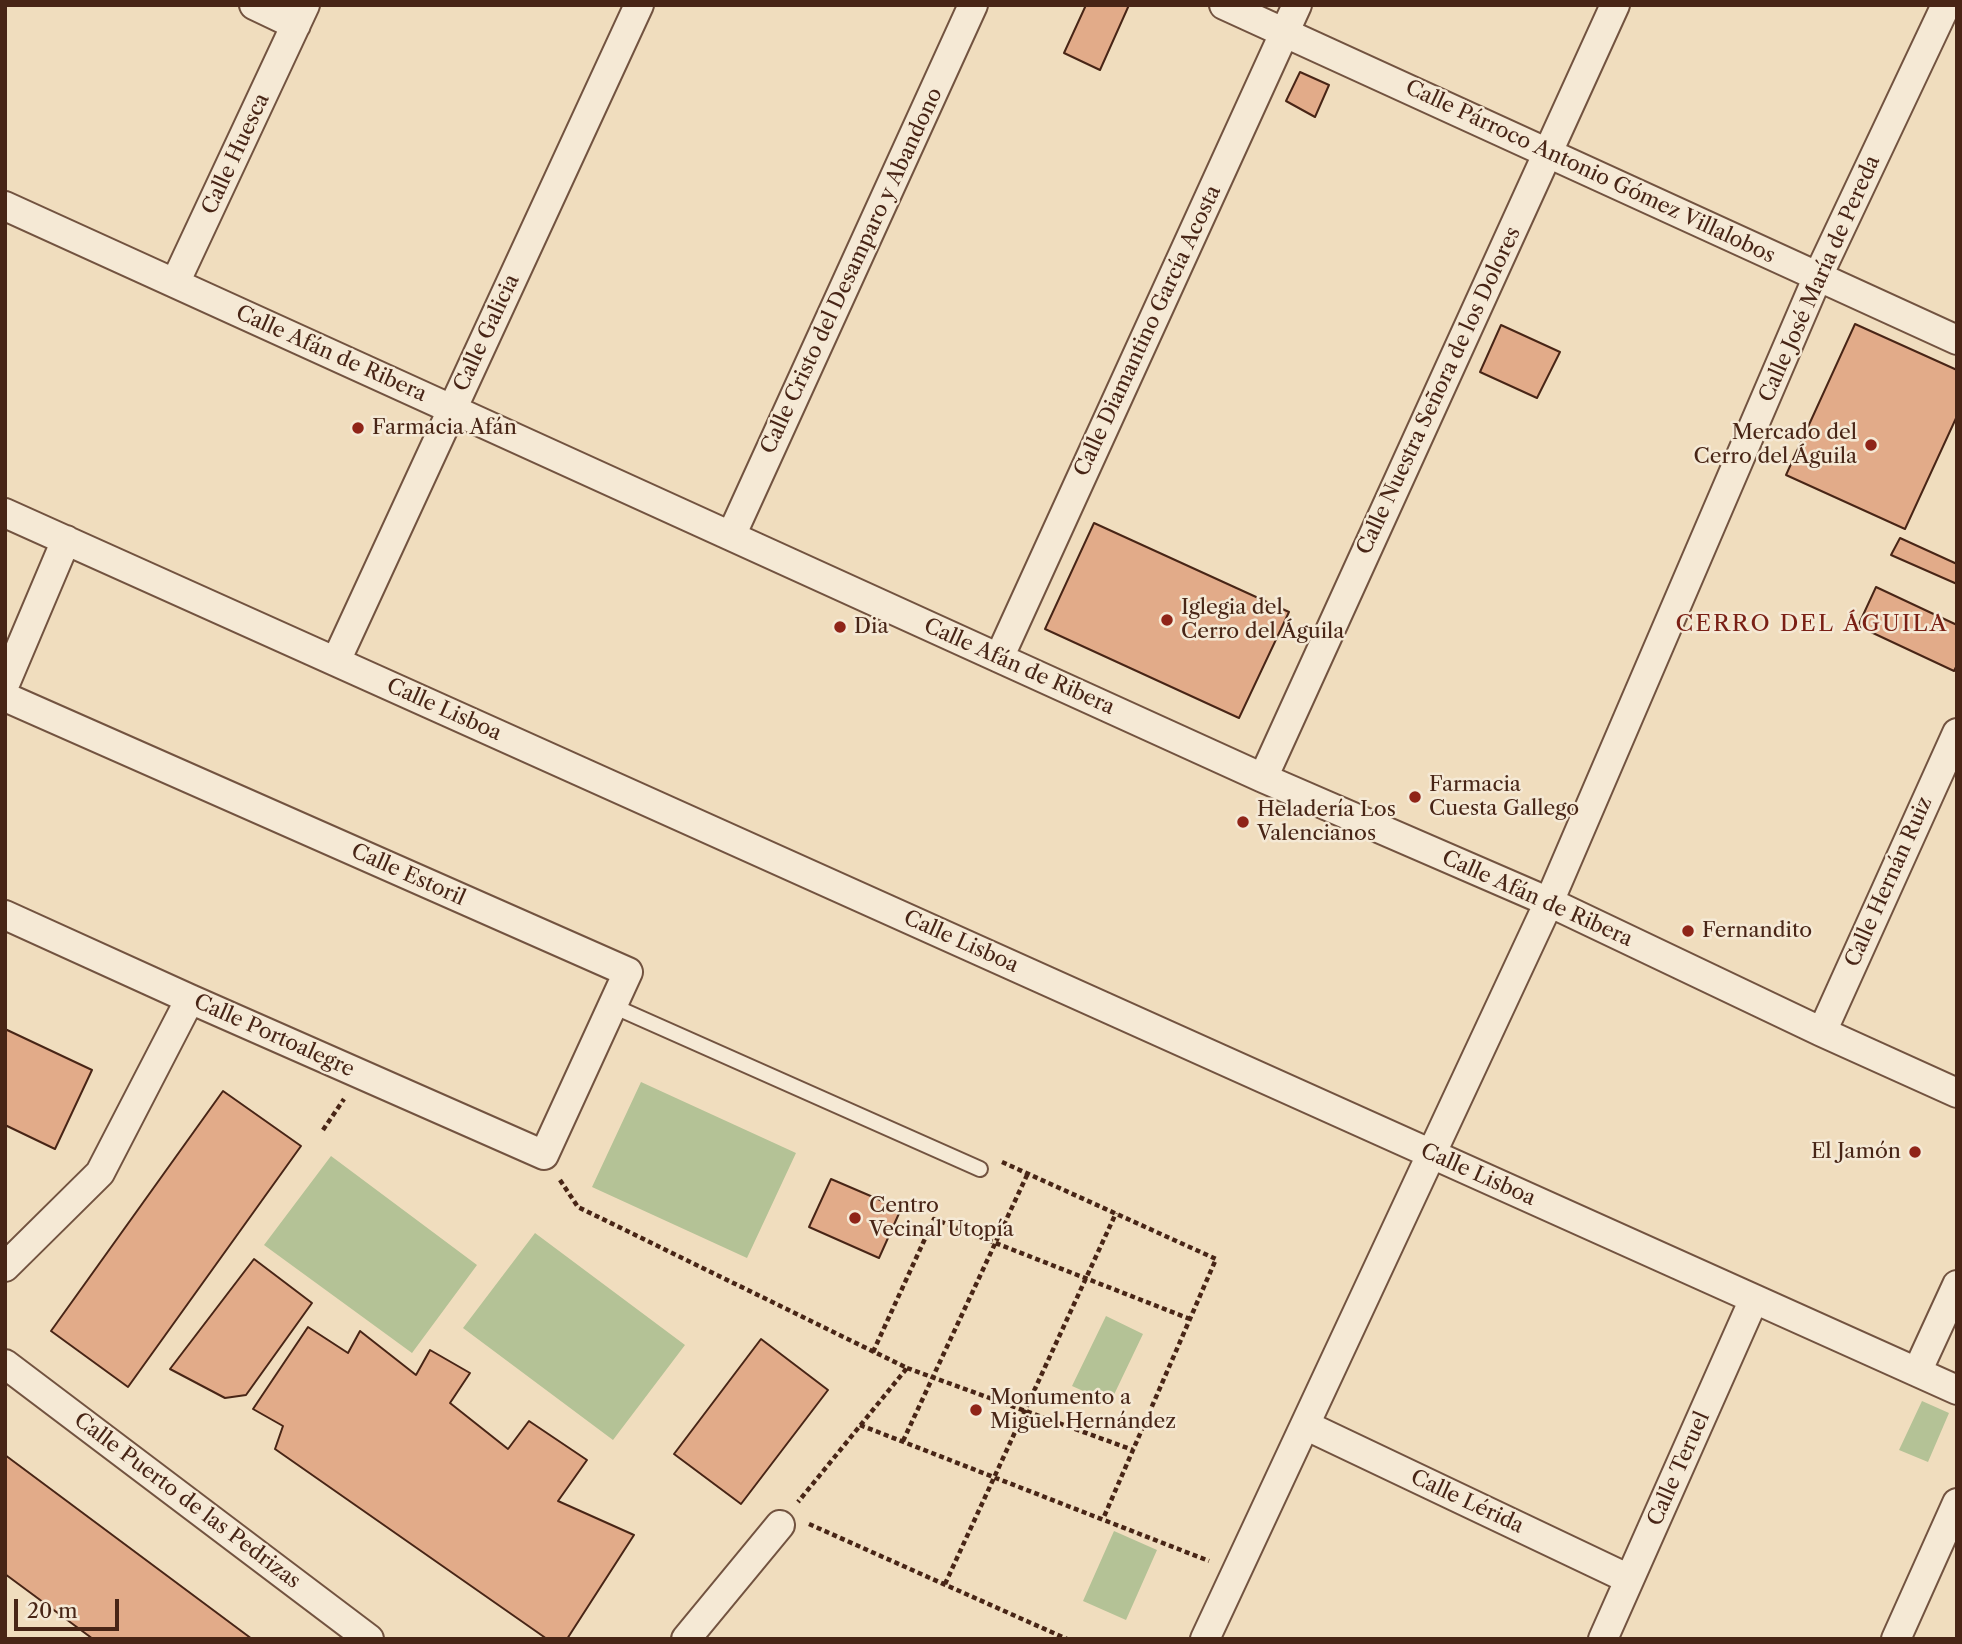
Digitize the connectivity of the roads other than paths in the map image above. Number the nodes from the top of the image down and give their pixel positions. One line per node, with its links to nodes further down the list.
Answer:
1 (254, 5): 8 (street, Calle Huesca)
2 (639, 5): 15 (street, Calle Galicia)
3 (973, 5): 17 (street, Calle Cristo del Desamparo y Abandono)
4 (1224, 5): 9 (street, Calle Párroco Antonio Gómez Villalobos)
5 (1297, 5): 9 (street, Calle Diamantino García Acosta)
6 (1615, 5): 10 (street, Calle Nuestra Señora de los Dolores)
7 (1946, 5): 12 (street, Calle José María de Pereda)
8 (301, 15): 13 (street, Calle Huesca)
9 (1284, 33): 10 (street, Calle Párroco Antonio Gómez Villalobos); 19 (street, Calle Diamantino García Acosta)
10 (1548, 153): 12 (street, Calle Párroco Antonio Gómez Villalobos); 24 (street, Calle Nuestra Señora de los Dolores)
11 (5, 206): 13 (street, Calle Afán de Ribera)
12 (1818, 276): 14 (street, Calle Párroco Antonio Gómez Villalobos); 25 (street, Calle José María de Pereda)
13 (175, 283): 15 (street, Calle Afán de Ribera)
14 (1957, 340)
15 (452, 409): 17 (street, Calle Afán de Ribera); 20 (street, Calle Galicia)
16 (5, 513): 18 (street, Calle Lisboa)
17 (731, 536): 19 (street, Calle Afán de Ribera)
18 (66, 540): 20 (street, Calle Lisboa); 21 (street)
19 (999, 657): 24 (street, Calle Afán de Ribera)
20 (336, 661): 31 (street, Calle Lisboa)
21 (5, 684)
22 (5, 697): 28 (street, Calle Estoril)
23 (1957, 733): 29 (street, Calle Hernán Ruiz)
24 (1263, 778): 25 (street, Calle Afán de Ribera)
25 (1549, 902): 29 (street, Calle Afán de Ribera); 31 (street, Calle José María de Pereda)
26 (5, 915): 27 (street, Calle Portoalegre)
27 (190, 999): 32 (street, Calle Portoalegre); 34 (street)
28 (612, 1006): 32 (street, Calle Estoril); 33 (lane)
29 (1822, 1032): 30 (street, Calle Afán de Ribera)
30 (1957, 1093)
31 (1432, 1154): 36 (street, Calle Lisboa); 40 (street, Calle José María de Pereda)
32 (544, 1155)
33 (980, 1169)
34 (5, 1267)
35 (1957, 1285): 38 (street)
36 (1754, 1299): 38 (street, Calle Lisboa); 43 (street, Calle Teruel)
37 (5, 1364): 45 (street, Calle Puerto de las Pedrizas)
38 (1917, 1372): 39 (street, Calle Lisboa)
39 (1957, 1390)
40 (1305, 1425): 43 (street, Calle Lérida); 46 (street, Calle José María de Pereda)
41 (1957, 1503): 48 (street)
42 (784, 1520): 44 (street)
43 (1629, 1579): 47 (street, Calle Teruel)
44 (700, 1634)
45 (369, 1639)
46 (1205, 1639)
47 (1603, 1639)
48 (1896, 1639)

